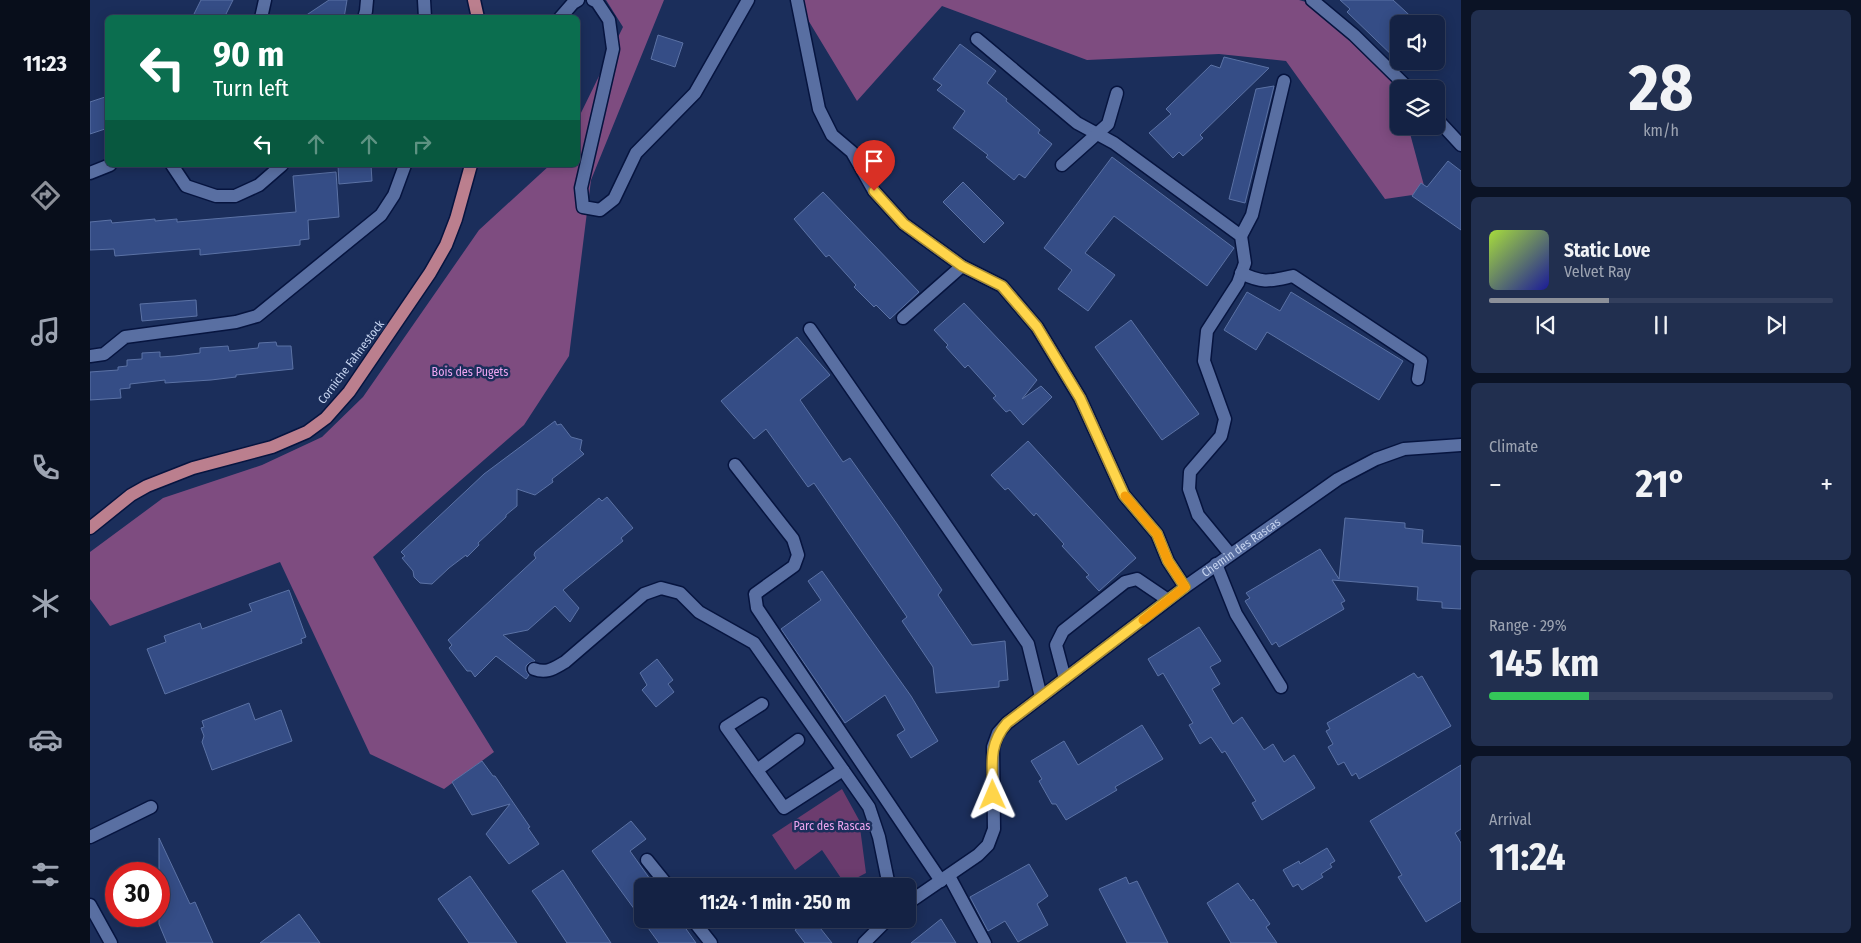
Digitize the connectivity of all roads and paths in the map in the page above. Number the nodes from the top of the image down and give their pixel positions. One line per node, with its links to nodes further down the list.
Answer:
1 (265, 0): 10 (street)
2 (367, 0): 11 (street)
3 (424, 0): 12 (street)
4 (474, 0): 13 (main road)
5 (578, 0): 14 (street)
6 (593, 0): 7 (street)
7 (748, 0)
8 (797, 0): 30 (street)
9 (1312, 0): 16 (street)
10 (262, 15)
11 (365, 15)
12 (425, 15)
13 (477, 15)
14 (563, 15)
15 (977, 39): 20 (street)
16 (1400, 80)
17 (1284, 81): 29 (street)
18 (1117, 94): 20 (street)
19 (1445, 128): 21 (street)
20 (1097, 134): 22 (street); 29 (street)
21 (1461, 145)
22 (1062, 165)
23 (105, 167): 28 (street)
24 (173, 167): 25 (street)
25 (280, 167)
26 (404, 167): 34 (street)
27 (470, 167): 38 (main road, Corniche Fahnestock)
28 (90, 173)
29 (1241, 236): 31 (street)
30 (962, 266): 32 (street); 41 (street)
31 (1241, 273): 35 (street); 39 (street)
32 (903, 318)
33 (810, 329): 46 (street)
34 (90, 356)
35 (1418, 379)
36 (1461, 445): 39 (street, Chemin des Rascas)
37 (735, 465): 56 (street)
38 (90, 528)
39 (1230, 554): 40 (street, Chemin des Rascas)
40 (1216, 564): 41 (street, Chemin des Rascas); 45 (street)
41 (1185, 587): 42 (street, Chemin des Rascas)
42 (1168, 600): 44 (street, Chemin des Rascas); 44 (street)
43 (534, 669): 50 (street)
44 (1065, 679): 46 (street, Chemin des Rascas)
45 (1281, 687)
46 (1041, 697): 56 (street, Chemin des Rascas)
47 (762, 704): 49 (street)
48 (798, 740): 49 (street)
49 (757, 770): 50 (street)
50 (843, 770): 55 (street)
51 (151, 807): 52 (street)
52 (90, 837)
53 (647, 860): 54 (street)
54 (662, 878)
55 (887, 878)
56 (945, 878): 57 (street, Chemin des Rascas); 64 (street)
57 (916, 898)
58 (90, 905): 61 (street)
59 (699, 928): 62 (street)
60 (879, 928): 63 (street)
61 (111, 943)
62 (711, 943)
63 (864, 943)
64 (985, 943)

